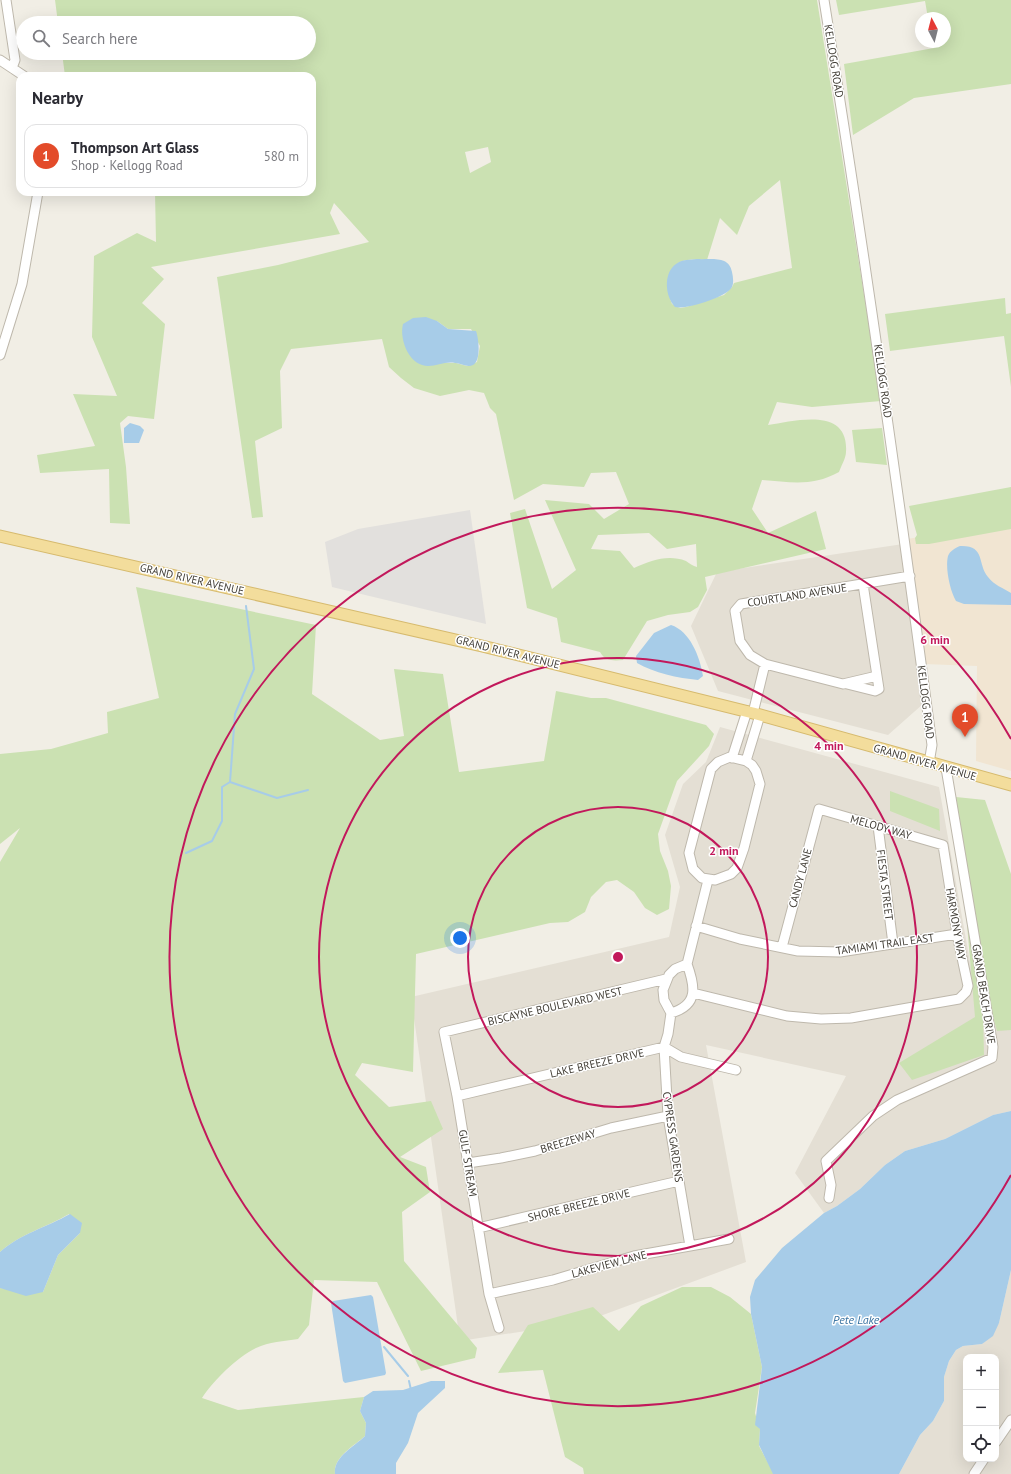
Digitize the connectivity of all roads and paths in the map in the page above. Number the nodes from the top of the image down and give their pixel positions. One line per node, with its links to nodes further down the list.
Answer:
1 (6, 0): 4 (street)
2 (824, 0): 9 (street, KELLOGG ROAD)
3 (0, 60): 4 (street)
4 (12, 68): 5 (street)
5 (18, 72)
6 (37, 196): 7 (street)
7 (0, 355)
8 (0, 536): 14 (main road, GRAND RIVER AVENUE)
9 (910, 576): 10 (street, COURTLAND AVENUE); 17 (street, KELLOGG ROAD)
10 (863, 584): 11 (street, COURTLAND AVENUE); 12 (street, COURTLAND AVENUE)
11 (764, 664): 13 (street, COURTLAND AVENUE); 14 (street)
12 (877, 676): 13 (street, COURTLAND AVENUE); 13 (street, COURTLAND AVENUE)
13 (844, 684)
14 (753, 713): 15 (street); 16 (street); 17 (main road, GRAND RIVER AVENUE)
15 (732, 758): 16 (street); 23 (street)
16 (746, 760): 23 (street)
17 (929, 763): 18 (main road, GRAND RIVER AVENUE)
18 (946, 768): 19 (main road, GRAND RIVER AVENUE); 39 (street, GRAND BEACH DRIVE)
19 (1011, 785)
20 (818, 809): 21 (street, MELODY WAY); 27 (street, CANDY LANE)
21 (878, 826): 22 (street, MELODY WAY); 26 (street, FIESTA STREET)
22 (943, 845): 25 (street, HARMONY WAY)
23 (708, 880): 24 (street)
24 (696, 926): 27 (street, TAMIAMI TRAIL EAST); 28 (street)
25 (957, 934): 26 (street, TAMIAMI TRAIL EAST); 30 (street, HARMONY WAY)
26 (893, 944): 27 (street, TAMIAMI TRAIL EAST)
27 (782, 947)
28 (686, 964): 29 (street); 30 (street)
29 (666, 979): 31 (street); 32 (street, BISCAYNE BOULEVARD WEST)
30 (693, 993): 31 (street)
31 (671, 1014): 33 (street, CYPRESS GARDENS)
32 (444, 1032): 35 (street, GULF STREAM)
33 (664, 1047): 34 (street); 35 (street, LAKE BREEZE DRIVE); 36 (street, CYPRESS GARDENS)
34 (736, 1070)
35 (457, 1096): 37 (street, GULF STREAM)
36 (668, 1116): 37 (street, BREEZEWAY); 38 (street, CYPRESS GARDENS)
37 (468, 1163): 40 (street, GULF STREAM)
38 (679, 1181): 40 (street, SHORE BREEZE DRIVE); 42 (street, CYPRESS GARDENS)
39 (829, 1198)
40 (478, 1228): 43 (street, GULF STREAM)
41 (729, 1239): 42 (street, LAKEVIEW LANE)
42 (690, 1246): 43 (street, LAKEVIEW LANE)
43 (489, 1294): 44 (street, GULF STREAM)
44 (499, 1328)
45 (1011, 1420): 46 (street)
46 (999, 1438)
47 (982, 1462): 48 (street)
48 (974, 1474)

